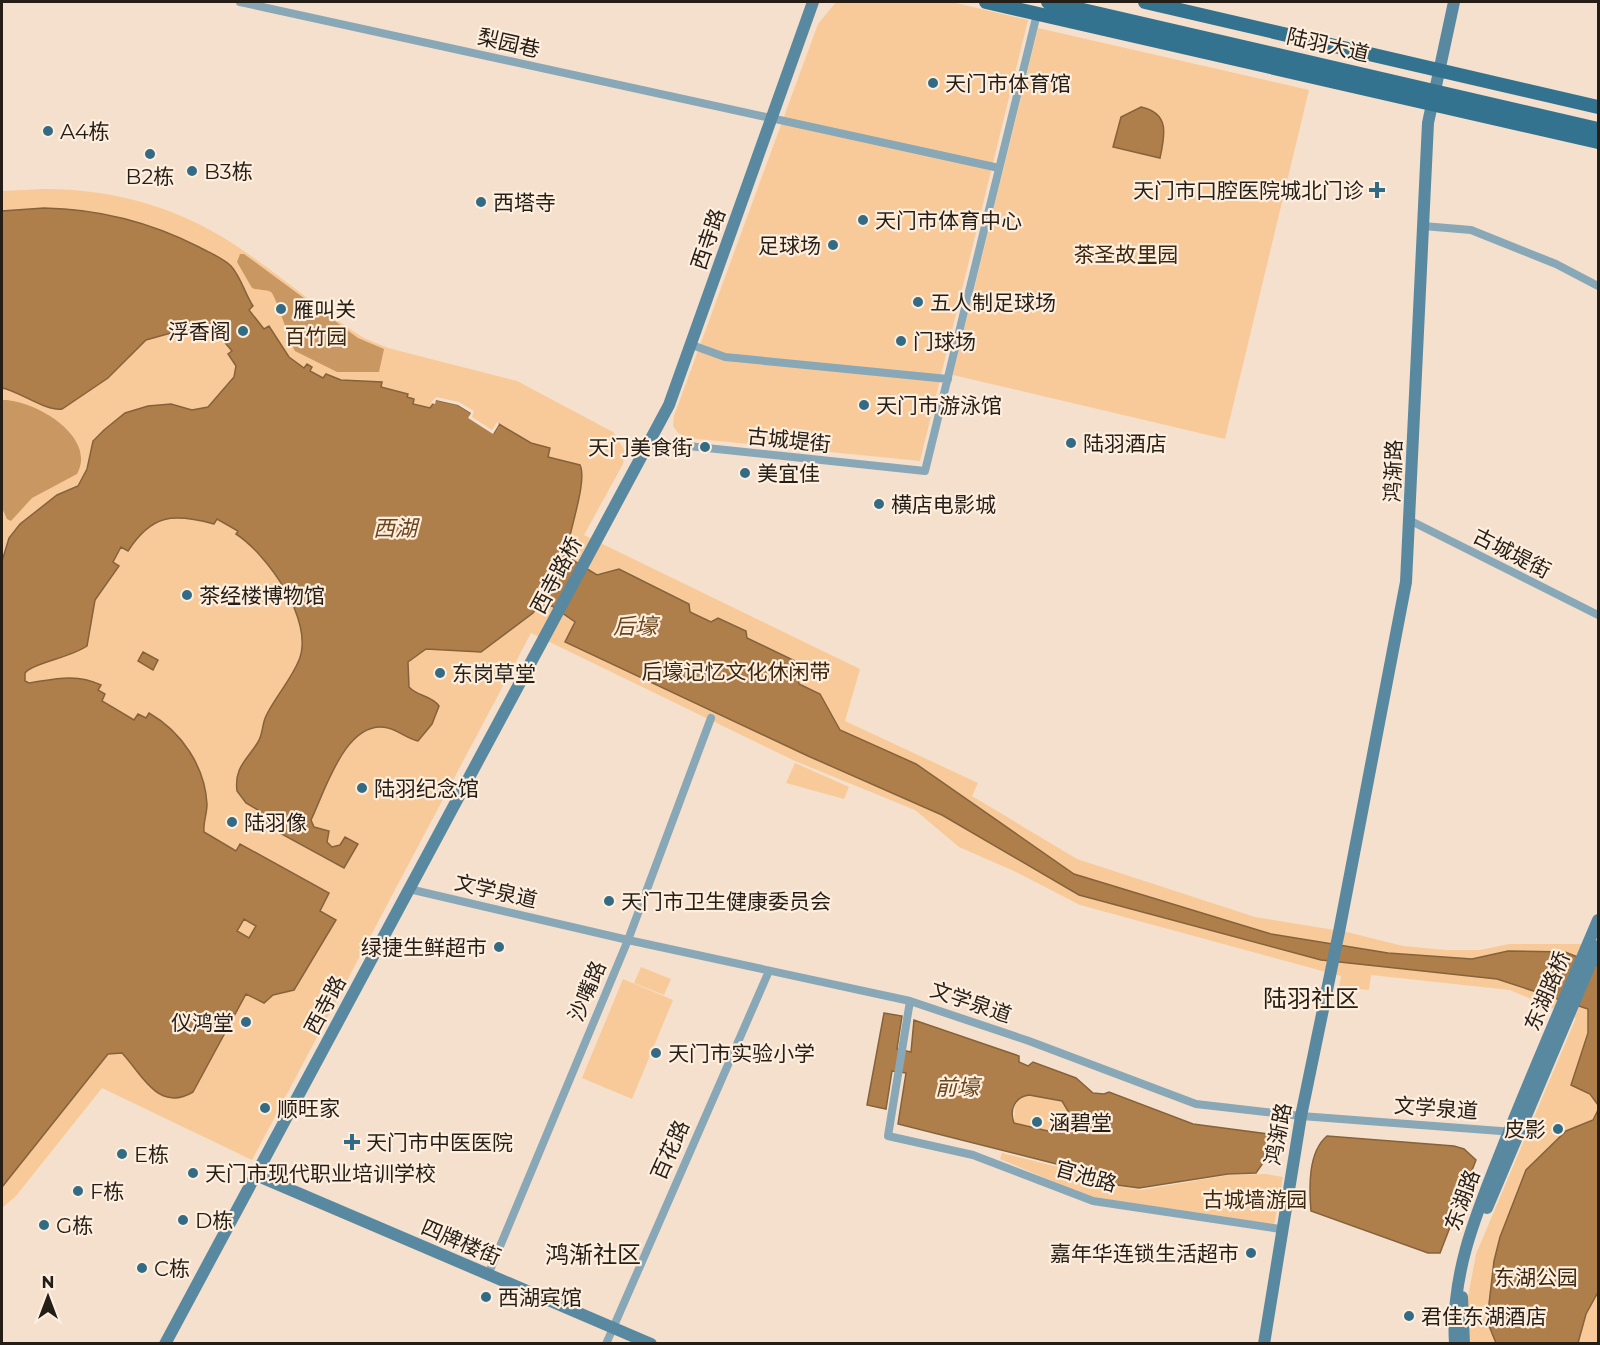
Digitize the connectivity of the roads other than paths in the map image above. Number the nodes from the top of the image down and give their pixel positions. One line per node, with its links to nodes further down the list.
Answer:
1 (240, 2): 14 (street, 梨园巷)
2 (821, 2): 8 (street)
3 (986, 2): 9 (main road)
4 (1048, 2): 10 (main road, 陆羽大道)
5 (1083, 2): 12 (main road, 陆羽大道)
6 (1146, 2): 12 (main road)
7 (1454, 2): 12 (street, 鸿渐路)
8 (810, 5): 14 (street, 西寺路)
9 (1037, 14): 11 (main road); 18 (street)
10 (1141, 23): 11 (main road); 12 (main road, 陆羽大道)
11 (1161, 42): 12 (main road)
12 (1435, 87): 13 (main road); 15 (main road, 陆羽大道); 16 (main road, 陆羽大道); 17 (main road); 19 (street, 鸿渐路)
13 (1599, 107)
14 (770, 119): 18 (street, 梨园巷); 21 (street, 西寺路)
15 (1599, 121)
16 (1599, 129)
17 (1599, 142)
18 (999, 168): 22 (street)
19 (1423, 226): 20 (street); 25 (street, 鸿渐路)
20 (1599, 286)
21 (692, 345): 22 (street); 23 (street, 西寺路)
22 (948, 379): 23 (street, 古城堤街)
23 (650, 442): 24 (street, 西寺路)
24 (627, 483): 27 (street, 西寺路桥)
25 (1411, 521): 26 (street, 古城堤街); 36 (street, 鸿渐路)
26 (1599, 615)
27 (520, 685): 29 (street, 西寺路)
28 (711, 718): 31 (street, 沙嘴路)
29 (409, 889): 31 (street, 文学泉道); 38 (street, 西寺路)
30 (1599, 920): 35 (street, 东湖路桥)
31 (628, 940): 33 (street, 文学泉道); 40 (street, 沙嘴路)
32 (1599, 946): 35 (street, 东湖路桥)
33 (769, 971): 34 (street, 文学泉道); 41 (street, 百花路)
34 (910, 1000): 36 (street, 文学泉道); 39 (street, 官池路)
35 (1536, 1079): 37 (street, 东湖路)
36 (1301, 1116): 37 (street, 文学泉道); 39 (street, 鸿渐路)
37 (1514, 1132): 46 (street, 东湖路); 47 (street, 东湖路)
38 (256, 1175): 40 (street, 四牌楼街); 42 (street, 西寺路)
39 (1280, 1229): 45 (street, 鸿渐路)
40 (489, 1275): 41 (street, 四牌楼街)
41 (613, 1327): 43 (street, 百花路); 44 (street, 四牌楼街)
42 (165, 1344)
43 (606, 1344)
44 (651, 1344)
45 (1263, 1344)
46 (1455, 1344)
47 (1464, 1344)

